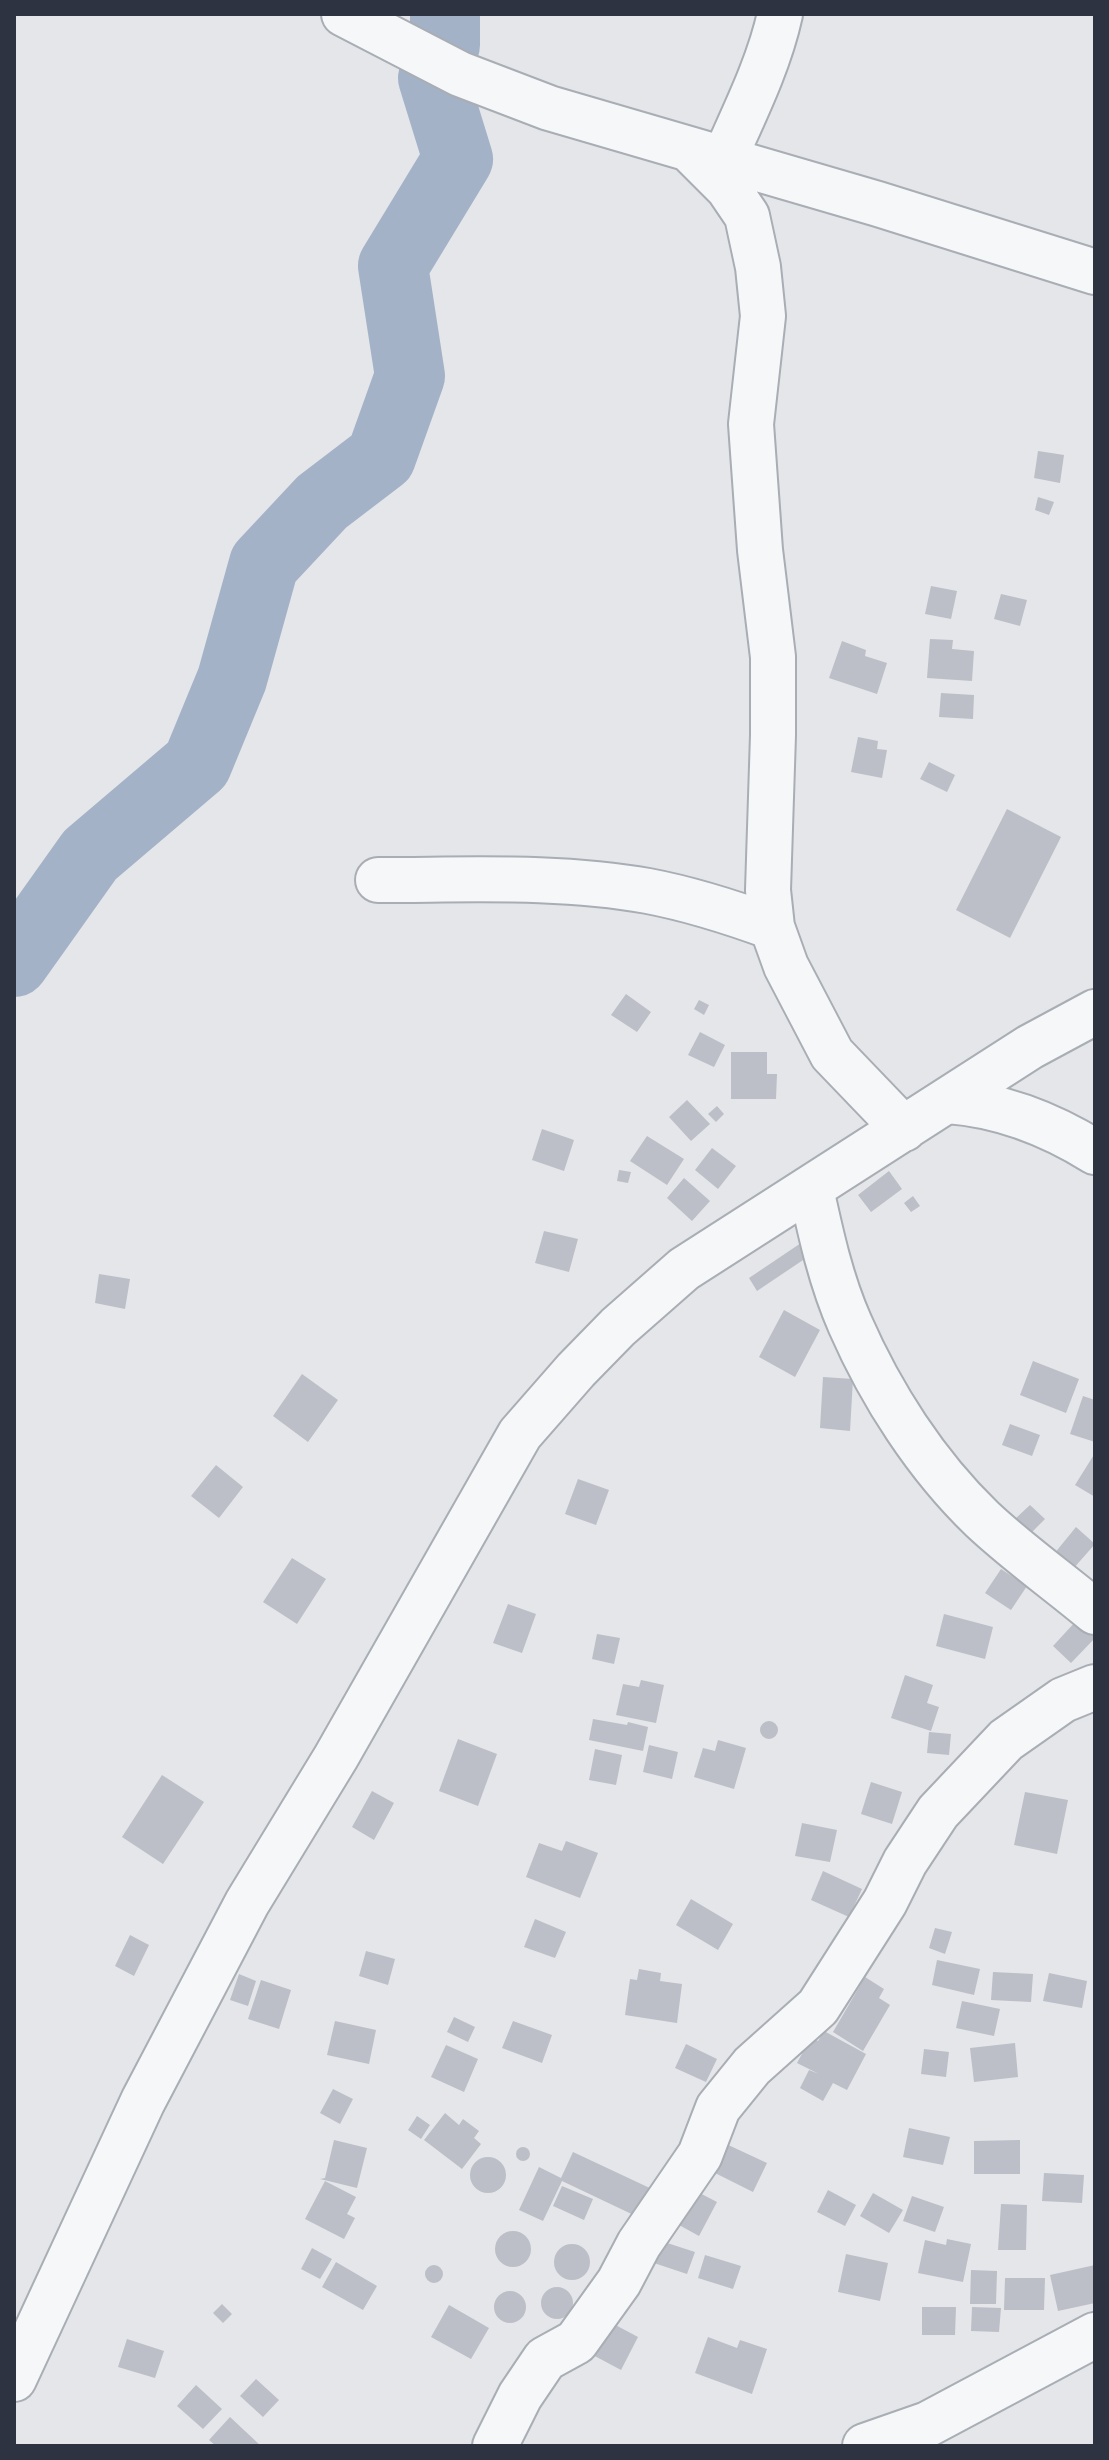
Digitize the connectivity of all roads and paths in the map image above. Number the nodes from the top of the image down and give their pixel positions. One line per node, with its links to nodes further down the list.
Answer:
1 (344, 14): 3 (street)
2 (780, 14): 3 (street)
3 (707, 154): 4 (street); 6 (street)
4 (1095, 272)
5 (378, 880): 6 (street)
6 (772, 927): 9 (street)
7 (1095, 1012): 8 (street)
8 (948, 1101): 9 (street); 10 (street)
9 (904, 1129): 11 (street)
10 (1095, 1152)
11 (811, 1189): 12 (street); 15 (street)
12 (1095, 1612)
13 (1095, 1687): 16 (street)
14 (1095, 2335): 17 (street)
15 (14, 2379)
16 (495, 2446)
17 (865, 2446)

